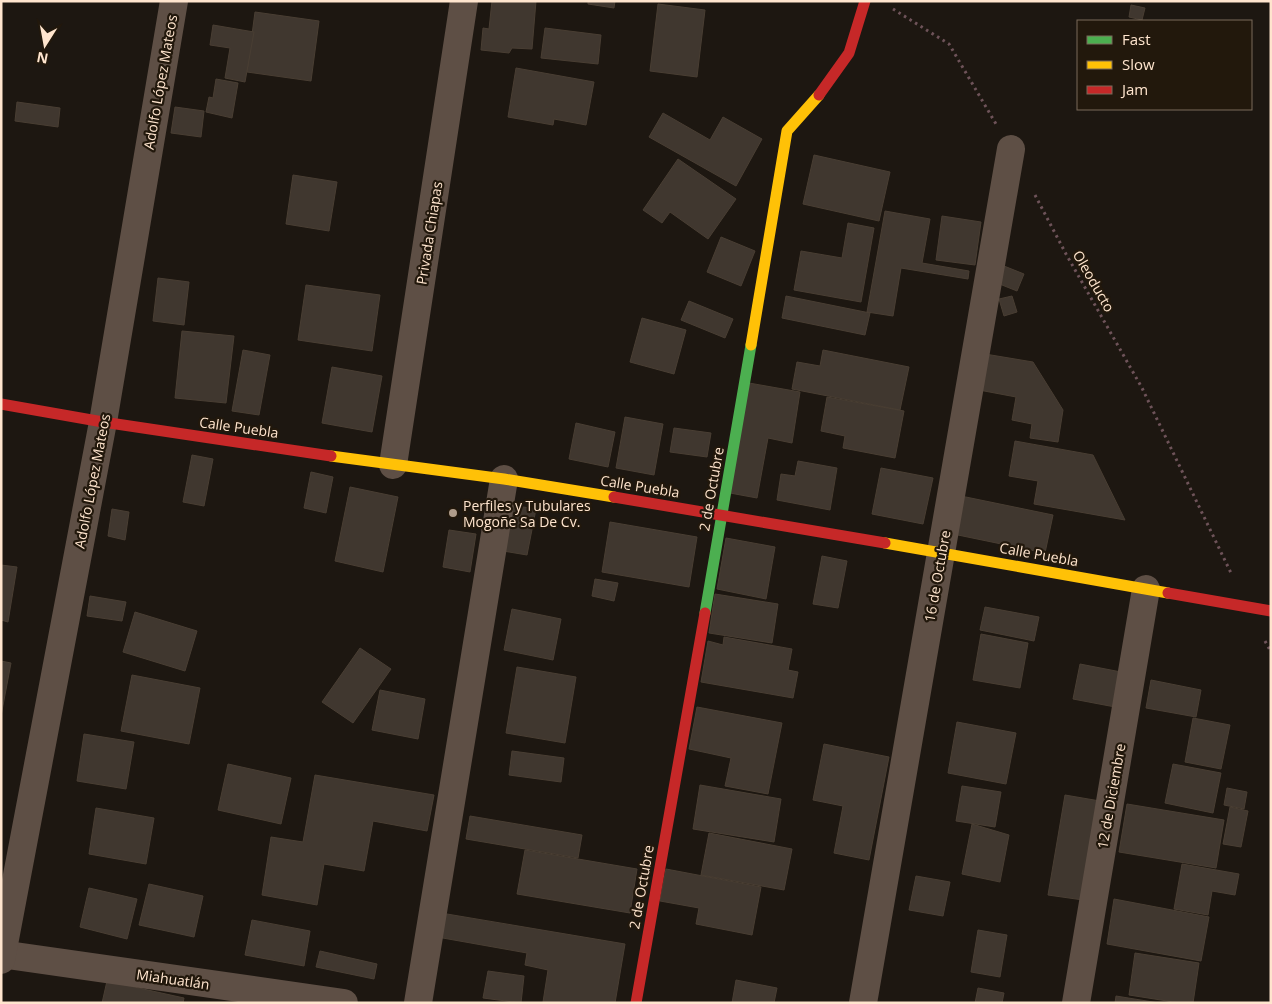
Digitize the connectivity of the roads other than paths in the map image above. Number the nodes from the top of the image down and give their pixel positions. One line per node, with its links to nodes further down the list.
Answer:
1 (174, 1): 6 (street, Adolfo López Mateos)
2 (464, 1): 7 (street, Privada Chiapas)
3 (865, 1): 9 (street, 2 de Octubre)
4 (1011, 149): 10 (street, 16 de Octubre)
5 (1, 404): 6 (street, Calle Puebla)
6 (103, 422): 7 (street, Calle Puebla); 13 (street, Adolfo López Mateos)
7 (393, 465): 8 (street, Calle Puebla)
8 (504, 478): 9 (street, Calle Puebla); 16 (street)
9 (722, 514): 10 (street, Calle Puebla); 17 (street, 2 de Octubre)
10 (942, 552): 11 (street, Calle Puebla); 18 (street, 16 de Octubre)
11 (1146, 589): 12 (street, Calle Puebla); 19 (street, 12 de Diciembre)
12 (1271, 611)
13 (2, 956): 14 (street, Miahuatlán)
14 (190, 992): 15 (street, Miahuatlán)
15 (344, 1003)
16 (418, 1003)
17 (636, 1003)
18 (862, 1003)
19 (1076, 1003)

